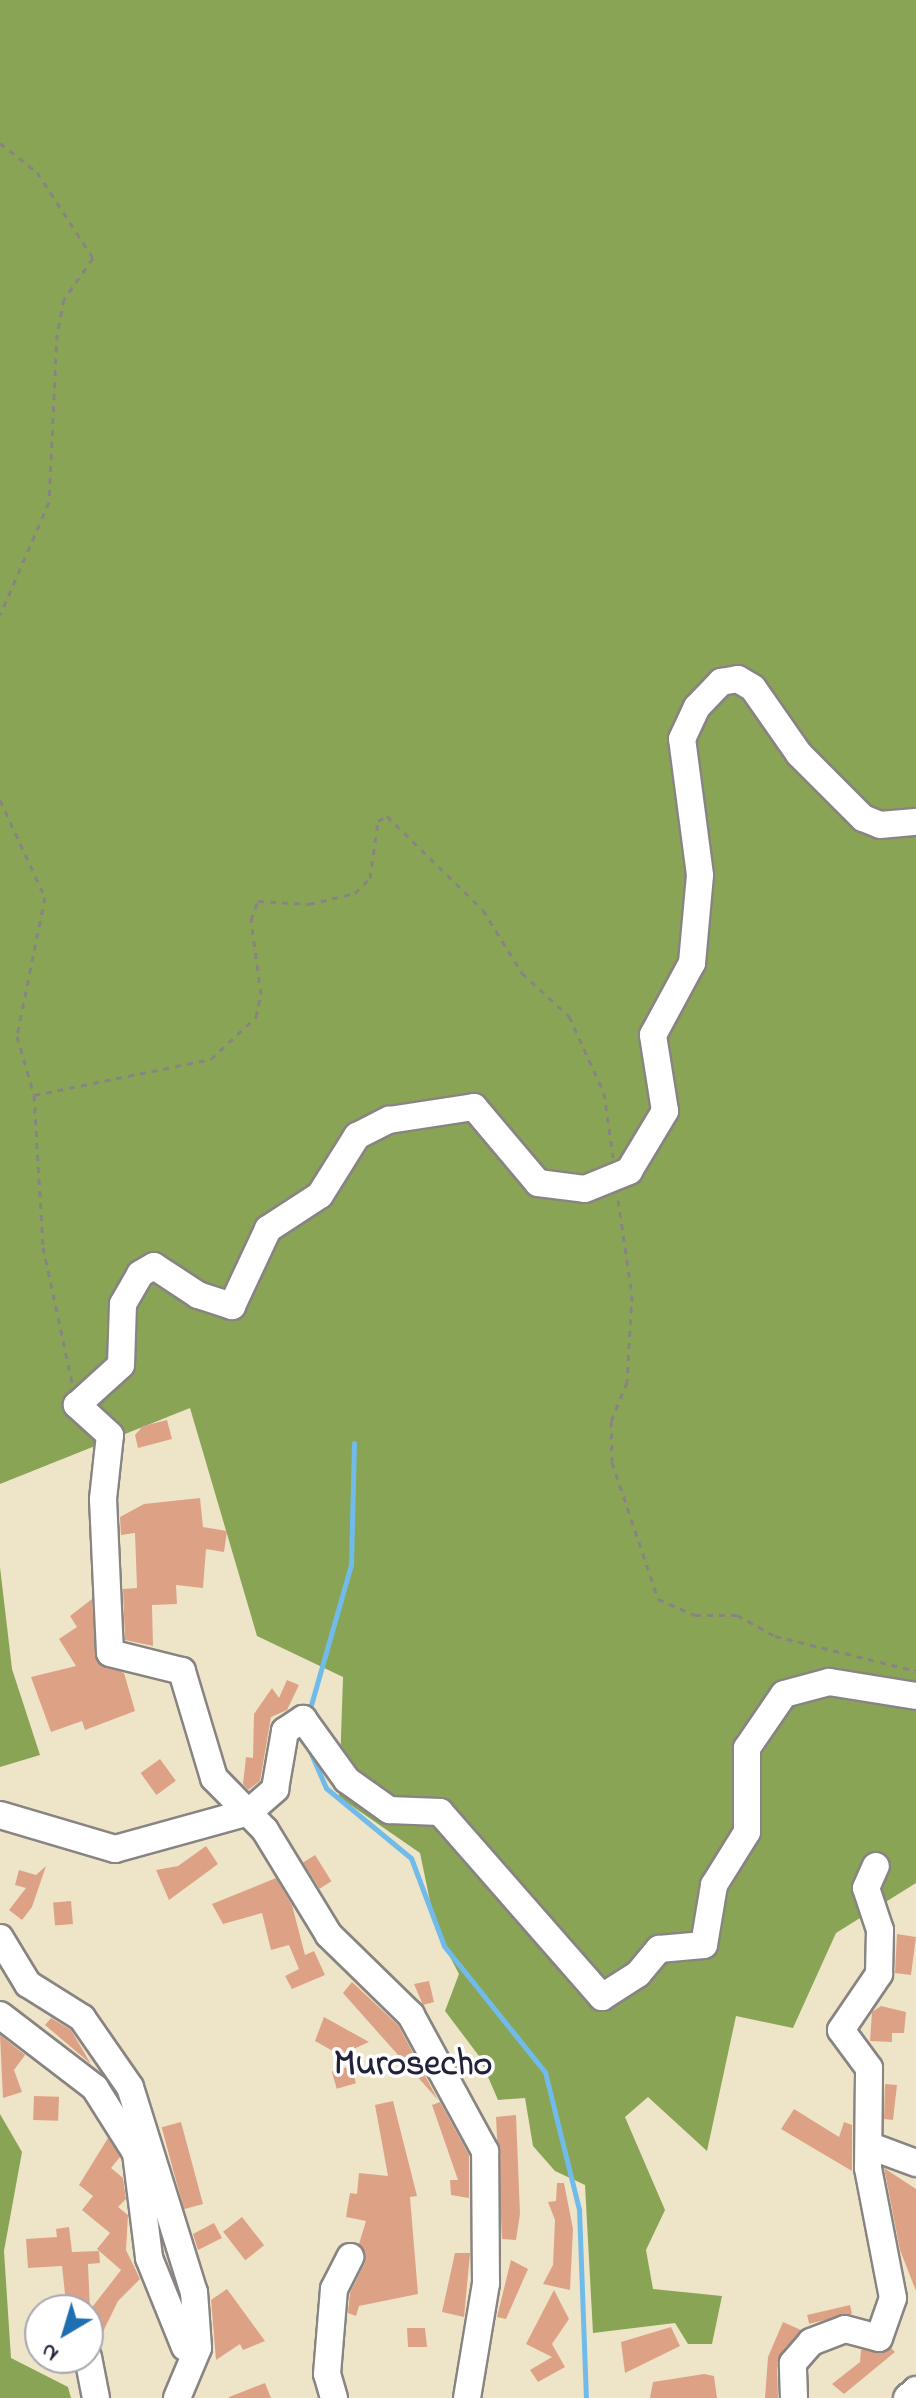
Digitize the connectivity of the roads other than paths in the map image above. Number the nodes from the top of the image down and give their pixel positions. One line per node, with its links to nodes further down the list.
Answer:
1 (916, 822): 3 (street)
2 (916, 1696): 3 (street)
3 (249, 1812): 4 (street); 8 (street)
4 (0, 1815)
5 (876, 1866): 10 (street)
6 (0, 1938): 15 (street)
7 (310, 1941): 8 (street)
8 (350, 1955): 18 (street)
9 (0, 2015): 15 (street)
10 (873, 2147): 11 (street); 19 (street)
11 (916, 2163)
12 (350, 2257): 17 (street)
13 (91, 2374): 16 (street)
14 (916, 2390): 20 (street)
15 (176, 2395)
16 (96, 2398)
17 (334, 2398)
18 (467, 2398)
19 (794, 2398)
20 (907, 2398)

